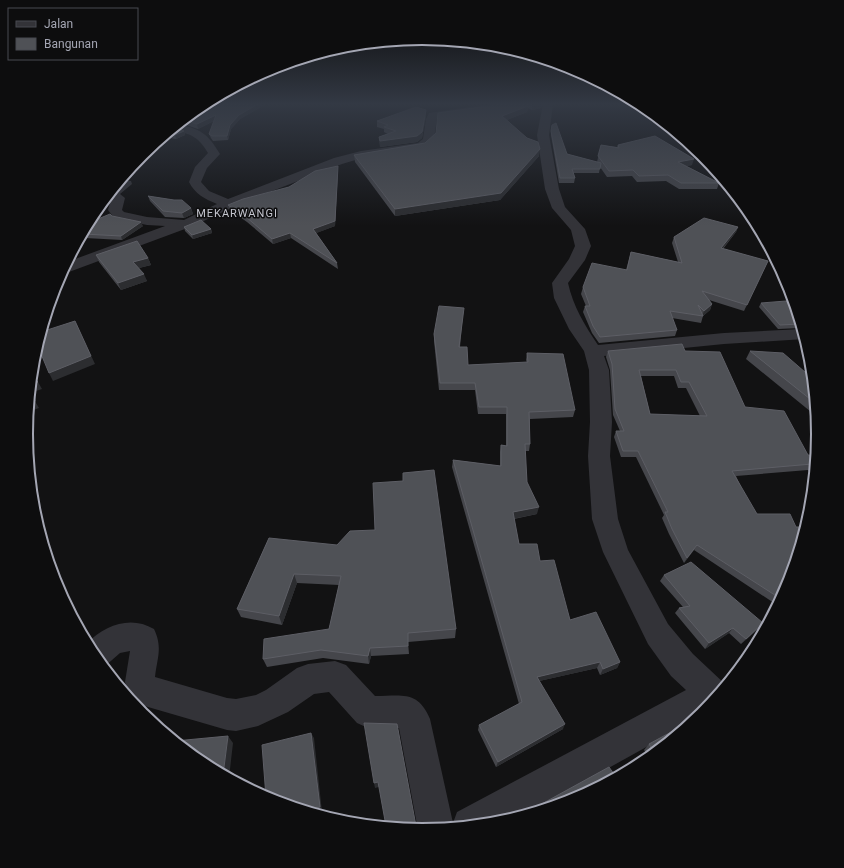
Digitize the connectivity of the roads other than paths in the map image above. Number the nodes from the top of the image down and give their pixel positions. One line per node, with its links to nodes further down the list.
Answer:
1 (210, 145): 5 (street)
2 (423, 145): 5 (street)
3 (545, 145): 9 (street)
4 (114, 196): 6 (street)
5 (229, 204): 6 (street)
6 (188, 223): 7 (street)
7 (71, 266)
8 (798, 334): 9 (street)
9 (593, 351): 11 (street)
10 (100, 651): 14 (street)
11 (712, 693)
12 (705, 700): 13 (street)
13 (482, 819)
14 (435, 822)

